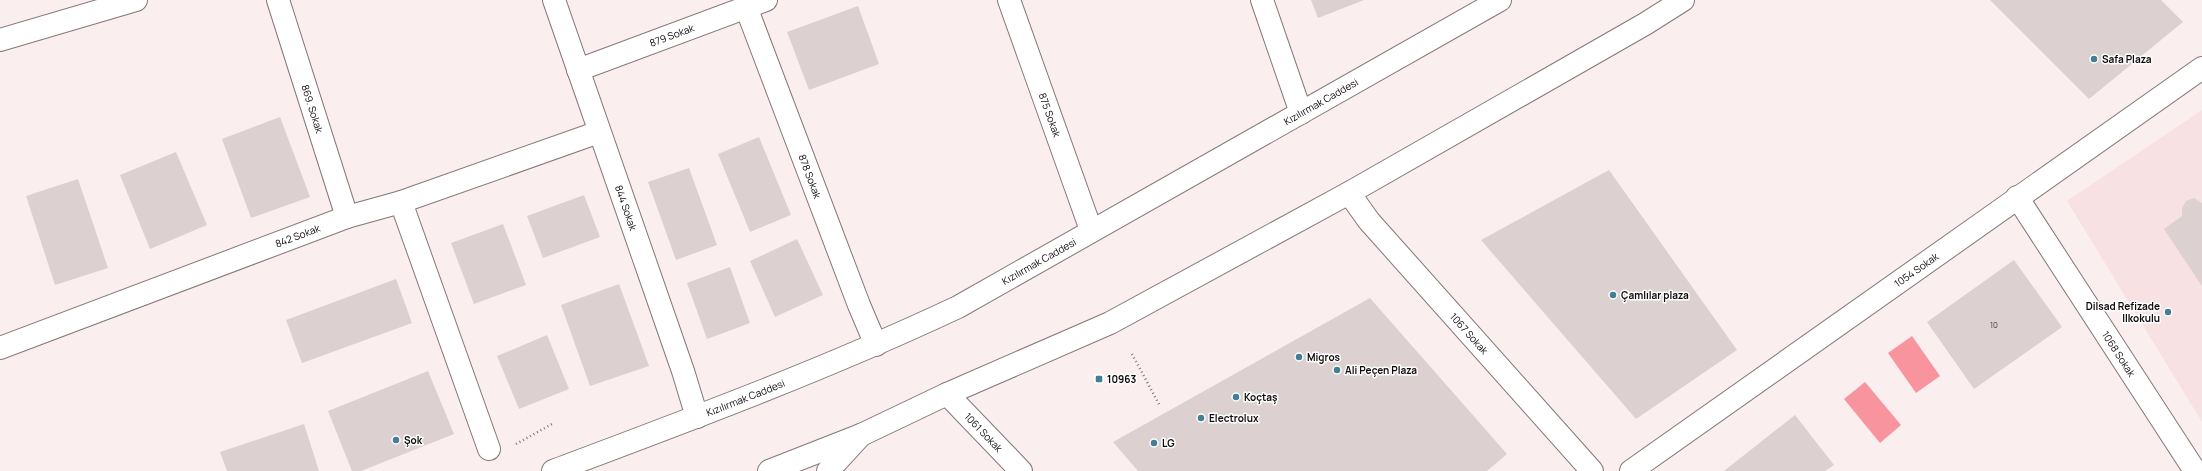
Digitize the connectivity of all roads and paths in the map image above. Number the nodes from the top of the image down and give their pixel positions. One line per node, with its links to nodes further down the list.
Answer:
1 (136, 0): 9 (street)
2 (278, 0): 17 (street, 869. Sokak)
3 (554, 0): 11 (street, 844 Sokak)
4 (1009, 0): 18 (street, 875 Sokak)
5 (1262, 0): 12 (street)
6 (1500, 0): 12 (street, Kızılırmak Caddesi)
7 (1683, 0): 14 (street)
8 (756, 4): 11 (street, 879 Sokak); 19 (street, 878 Sokak)
9 (0, 40)
10 (2202, 68): 15 (street, 1054 Sokak)
11 (578, 70): 13 (street, 844 Sokak)
12 (1301, 113): 18 (street, Kızılırmak Caddesi)
13 (599, 132): 16 (street, 842 Sokak); 24 (street, 844 Sokak)
14 (1349, 193): 22 (street); 33 (street, 1067 Sokak)
15 (2017, 197): 34 (street, 1054 Sokak); 35 (street, 1068 Sokak)
16 (401, 202): 17 (street, 842 Sokak); 28 (street)
17 (347, 217): 20 (street, 842 Sokak)
18 (1091, 230): 19 (street, Kızılırmak Caddesi)
19 (876, 345): 24 (street, Kızılırmak Caddesi)
20 (0, 348)
21 (1132, 354): 23 (path)
22 (947, 394): 26 (street); 32 (street, 1061 Sokak)
23 (1160, 406)
24 (697, 417): 29 (street, Kızılırmak Caddesi)
25 (552, 424): 27 (path)
26 (861, 436): 30 (street); 31 (street)
27 (511, 447)
28 (489, 449)
29 (553, 471)
30 (769, 471)
31 (828, 471)
32 (1021, 471)
33 (1592, 471)
34 (1631, 471)
35 (2194, 471)

